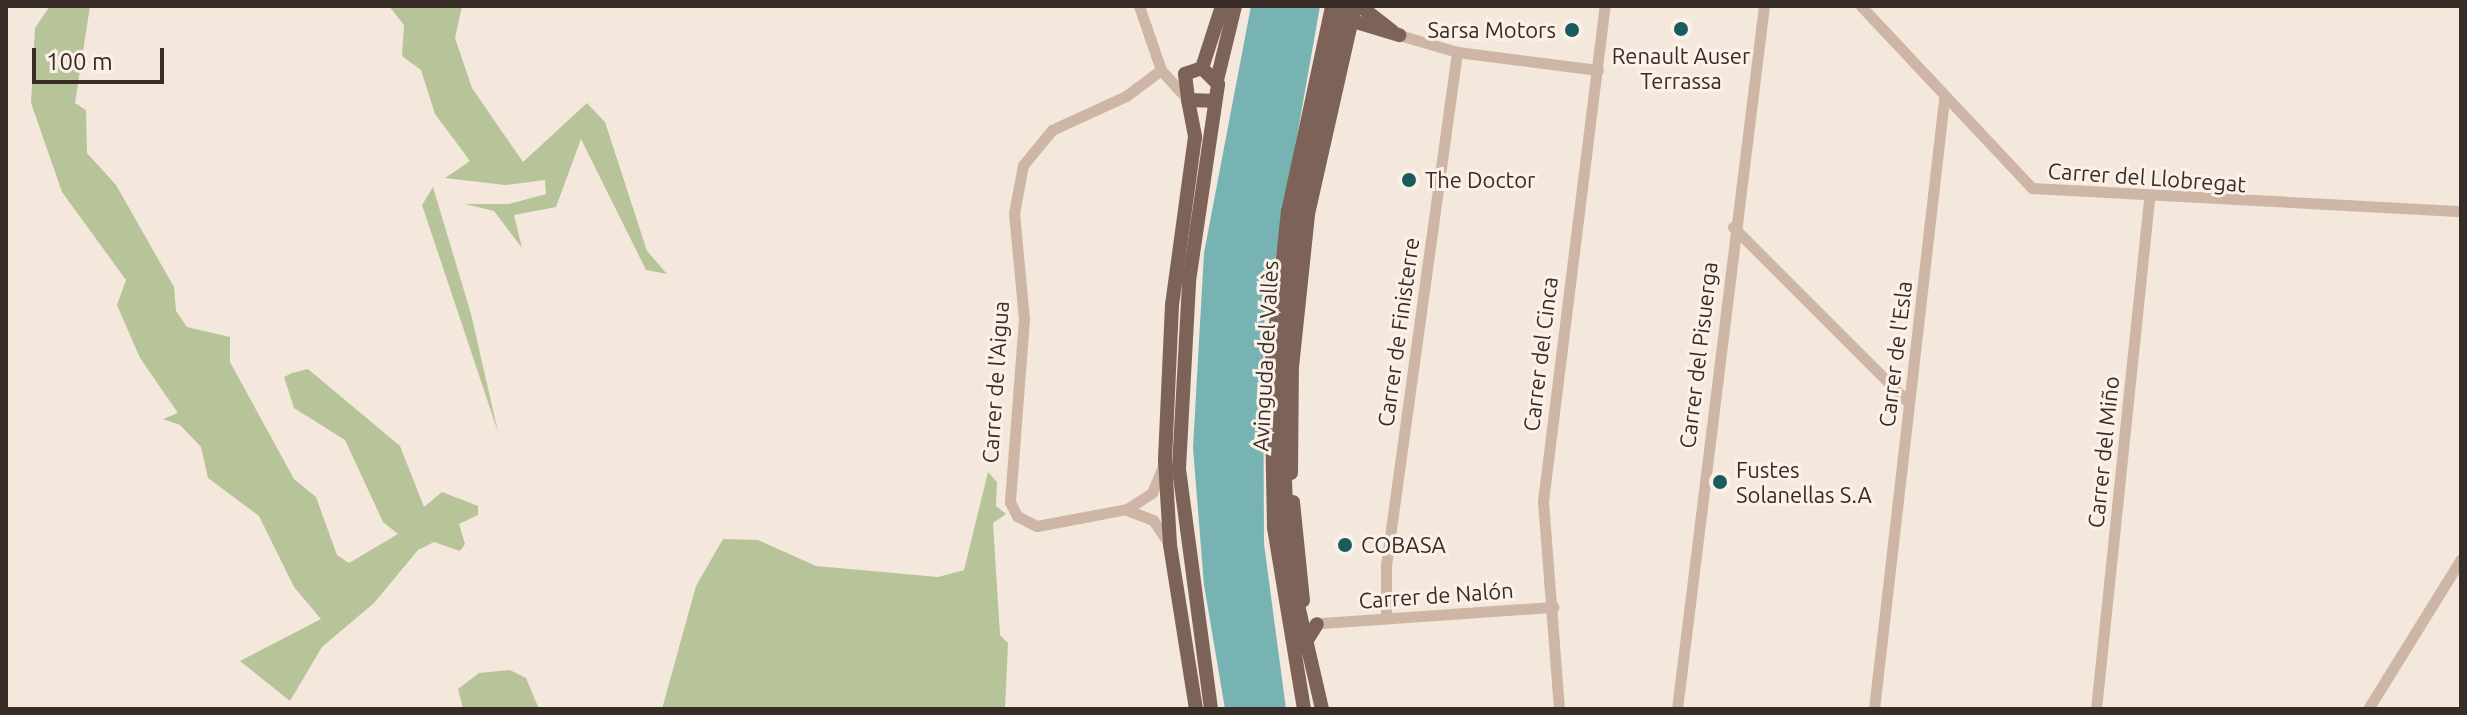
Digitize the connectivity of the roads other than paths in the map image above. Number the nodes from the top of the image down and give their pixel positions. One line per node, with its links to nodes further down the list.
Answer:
1 (1139, 6): 11 (street)
2 (1222, 6): 10 (main road)
3 (1235, 6): 14 (main road)
4 (1605, 6): 12 (street, Carrer del Cinca)
5 (1764, 6): 20 (street, Carrer del Pisuerga)
6 (1861, 6): 16 (street, Carrer del Llobregat)
7 (1350, 13): 8 (main road); 30 (main road); 31 (main road, Avinguda del Vallès)
8 (1399, 35): 9 (street)
9 (1457, 52): 12 (street); 28 (street, Carrer de Finisterre)
10 (1202, 68): 13 (main road); 14 (main road)
11 (1161, 70): 13 (street); 15 (street); 23 (street, Carrer de l'Aigua)
12 (1598, 70): 27 (street, Carrer del Cinca)
13 (1185, 74): 15 (main road)
14 (1217, 80): 17 (main road)
15 (1185, 97): 17 (main road); 22 (main road)
16 (1944, 99): 18 (street, Carrer del Llobregat); 21 (street, Carrer de l'Esla)
17 (1211, 101): 33 (main road)
18 (2149, 200): 19 (street, Carrer del Llobregat); 38 (street, Carrer del Miño)
19 (2461, 211)
20 (1733, 227): 21 (street); 36 (street, Carrer del Pisuerga)
21 (1908, 402): 37 (street, Carrer de l'Esla)
22 (1165, 460): 23 (street); 24 (main road)
23 (1127, 509): 24 (street)
24 (1170, 545): 32 (main road)
25 (2461, 552): 26 (street)
26 (2458, 562): 39 (street)
27 (1553, 607): 28 (street, Carrer de Nalón); 35 (street, Carrer del Cinca)
28 (1386, 618): 29 (street, Carrer de Nalón)
29 (1320, 623): 30 (main road); 30 (main road)
30 (1301, 624): 31 (main road); 34 (main road)
31 (1303, 705)
32 (1196, 709)
33 (1211, 709)
34 (1322, 709)
35 (1559, 709)
36 (1677, 709)
37 (1874, 709)
38 (2096, 709)
39 (2368, 709)

